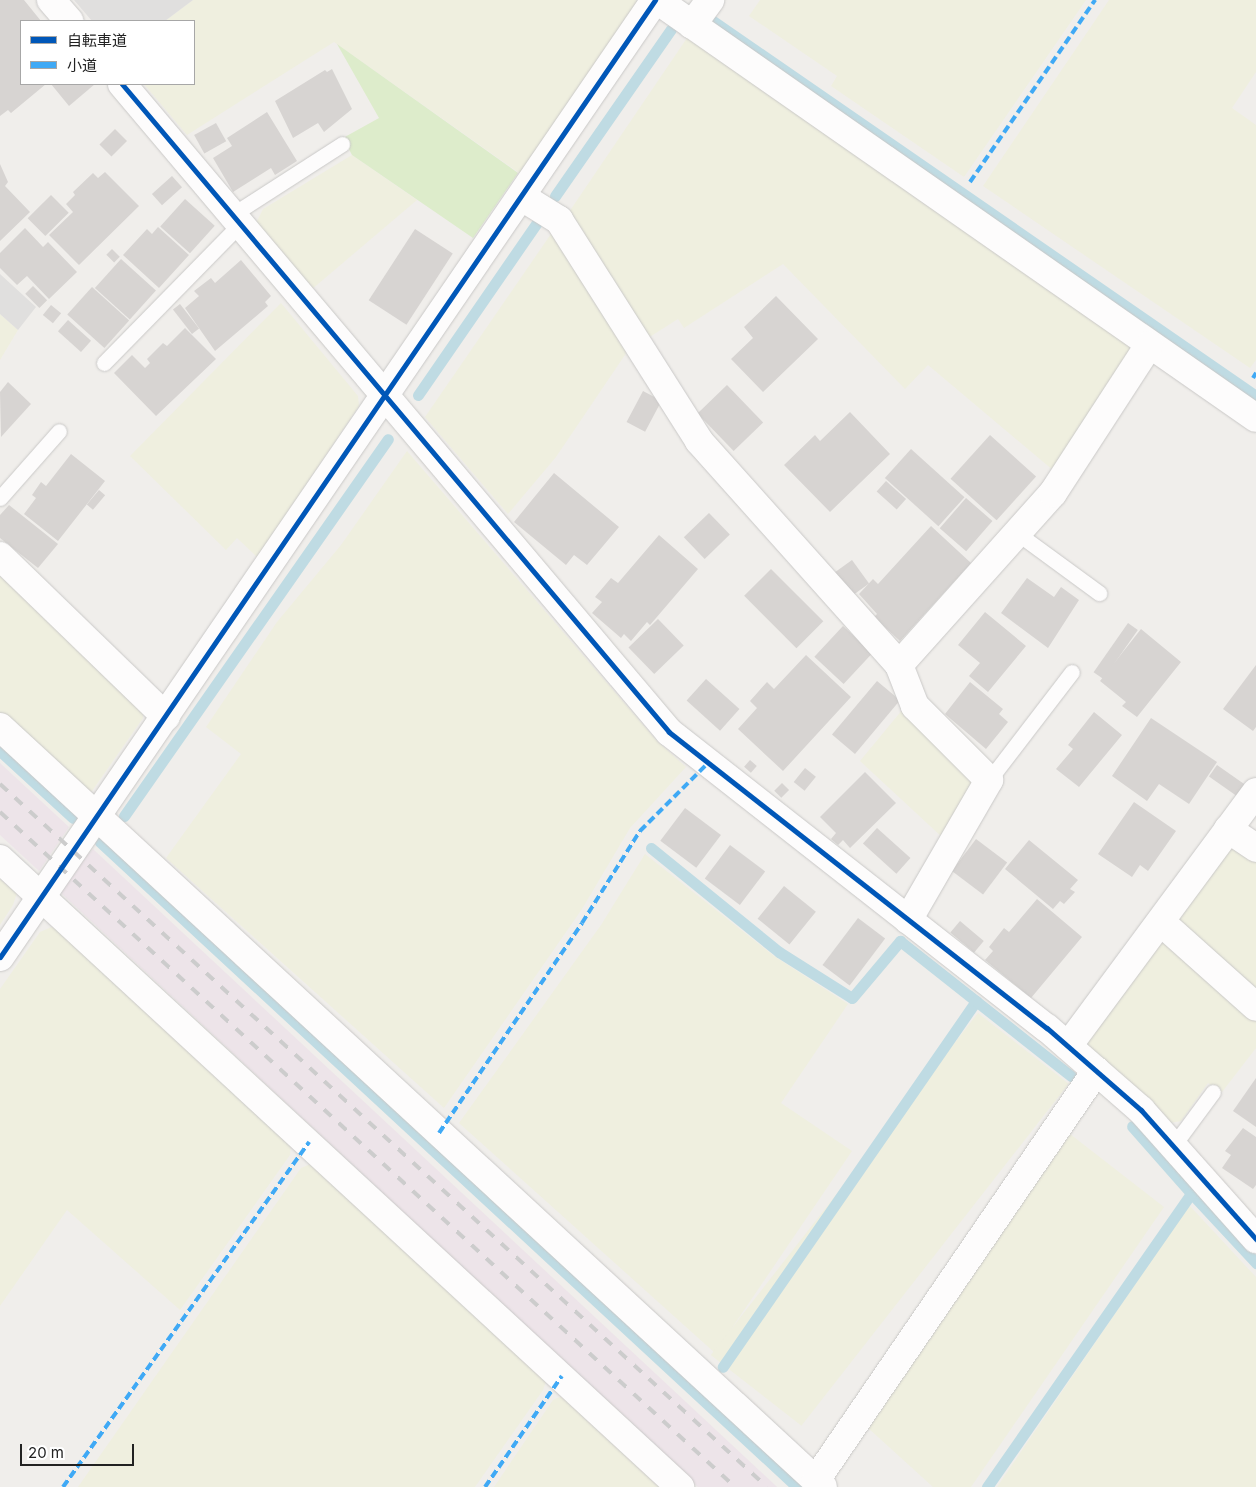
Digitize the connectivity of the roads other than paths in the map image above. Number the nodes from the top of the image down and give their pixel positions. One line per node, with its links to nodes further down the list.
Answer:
1 (51, 0): 4 (street)
2 (656, 0): 5 (street); 8 (street)
3 (710, 0): 5 (street)
4 (68, 20)
5 (692, 25): 10 (street)
6 (123, 85): 9 (street)
7 (342, 144): 9 (lane)
8 (522, 196): 12 (street); 19 (street)
9 (236, 219): 11 (lane); 12 (street)
10 (1149, 345): 13 (street); 16 (street)
11 (104, 363)
12 (386, 396): 21 (street); 30 (street)
13 (1256, 418)
14 (59, 432): 15 (lane)
15 (0, 498)
16 (1017, 533): 18 (lane); 19 (street)
17 (0, 556): 21 (street)
18 (1099, 593)
19 (899, 665): 23 (street)
20 (1072, 672): 23 (lane)
21 (166, 718): 25 (street)
22 (0, 726): 25 (street)
23 (989, 780): 30 (street)
24 (1256, 792): 26 (street)
25 (98, 816): 29 (street); 39 (street)
26 (1228, 829): 27 (street); 31 (street)
27 (1256, 848)
28 (0, 859): 29 (street)
29 (41, 897): 32 (street); 40 (street)
30 (908, 920): 34 (street)
31 (1161, 922): 33 (street); 34 (street)
32 (0, 957)
33 (1256, 1007)
34 (1068, 1046): 35 (street)
35 (1096, 1071): 37 (street); 39 (street)
36 (1212, 1092): 37 (lane)
37 (1173, 1146): 38 (street)
38 (1252, 1224)
39 (819, 1484)
40 (680, 1487)

